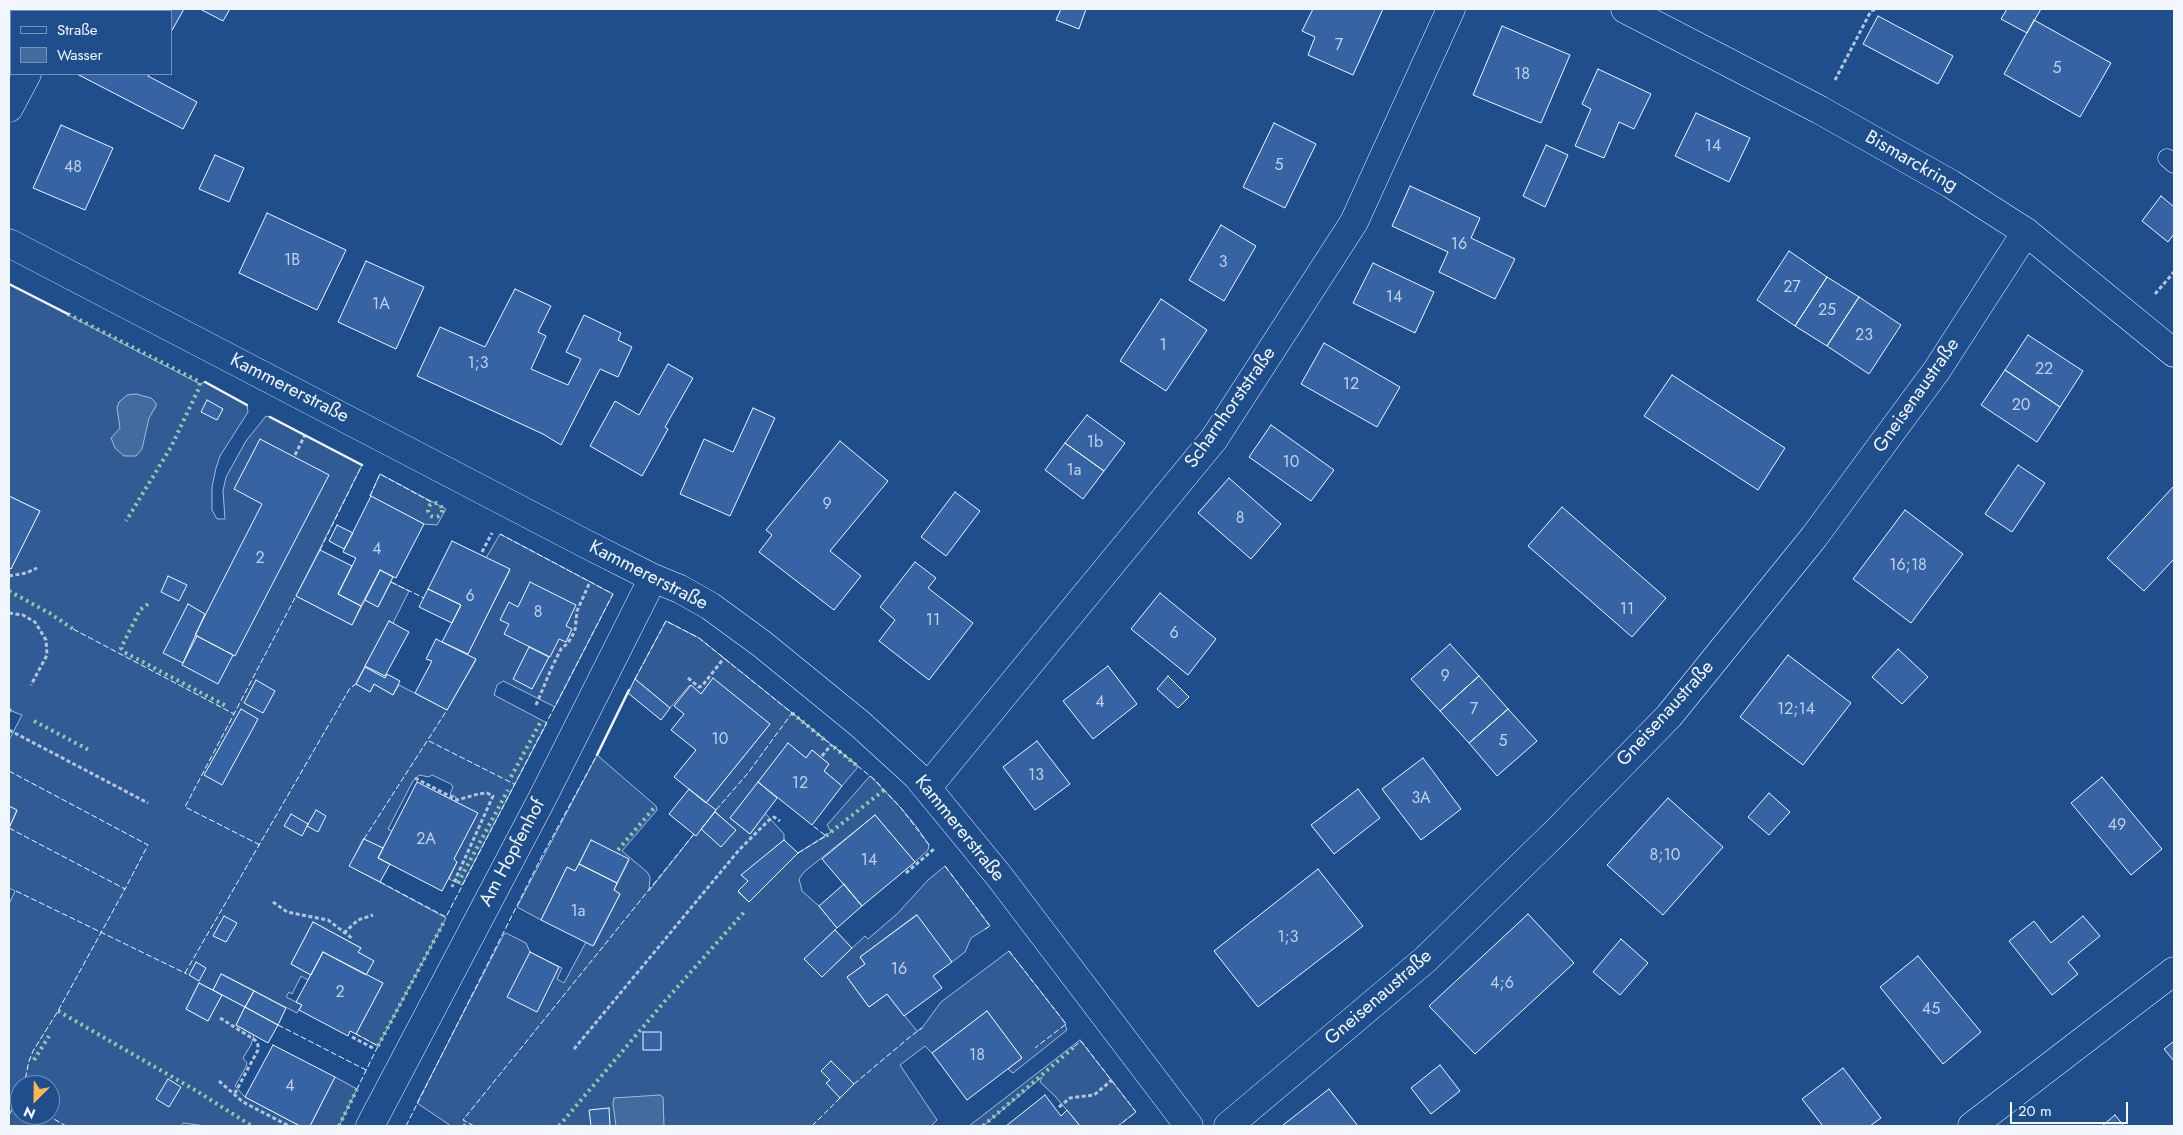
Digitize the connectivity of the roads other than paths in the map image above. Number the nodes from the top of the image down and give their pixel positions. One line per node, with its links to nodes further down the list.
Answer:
1 (1451, 9): 9 (street, Scharnhorststraße)
2 (1624, 9): 5 (street, Bismarckring)
3 (26, 75): 4 (street)
4 (9, 108)
5 (2026, 232): 7 (street, Bismarckring); 13 (street, Gneisenaustraße)
6 (9, 243): 8 (street, Kammererstraße)
7 (2174, 353)
8 (653, 578): 9 (street, Kammererstraße); 11 (street, Am Hopfenhof)
9 (927, 788): 12 (street, Kammererstraße)
10 (2174, 971): 14 (street)
11 (370, 1126)
12 (1189, 1126)
13 (1228, 1126)
14 (1972, 1126)

